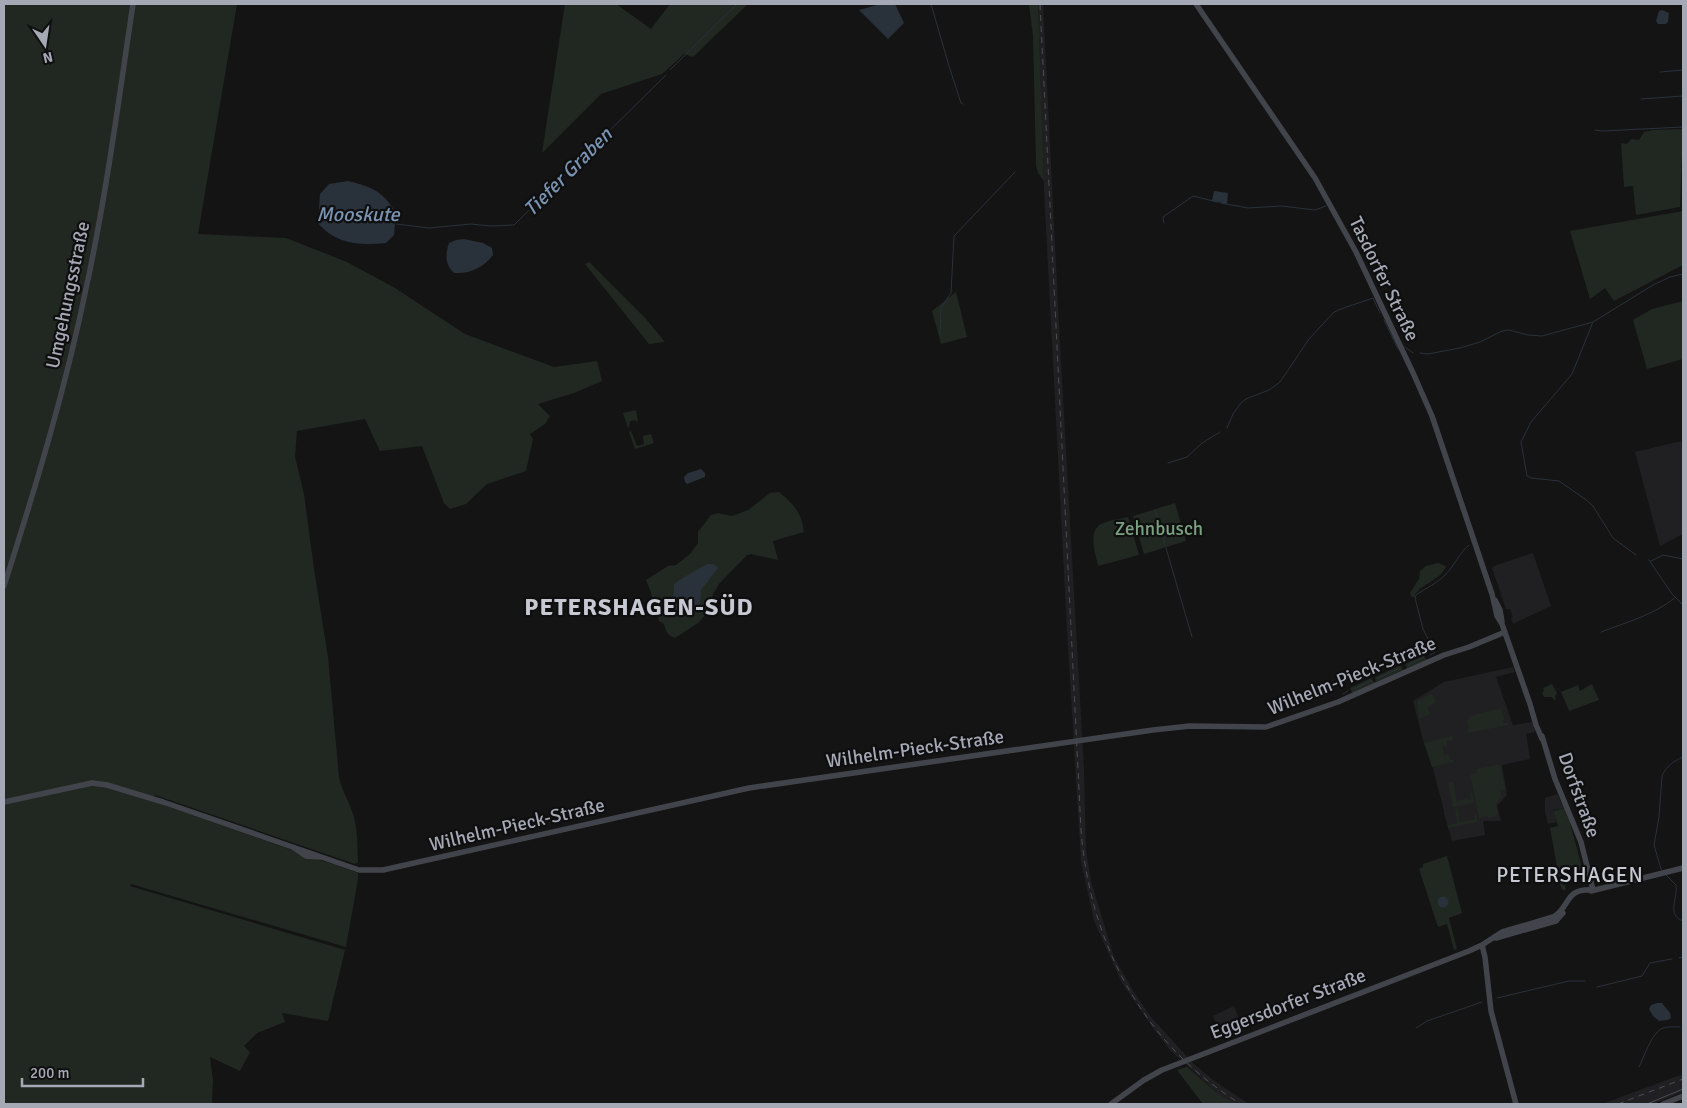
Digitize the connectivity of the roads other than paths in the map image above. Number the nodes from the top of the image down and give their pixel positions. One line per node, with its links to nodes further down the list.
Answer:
1 (133, 4): 3 (street, Umgehungsstraße)
2 (1196, 4): 4 (street, Tasdorfer Straße)
3 (4, 586)
4 (1505, 632): 5 (street, Wilhelm-Pieck-Straße); 7 (street, Dorfstraße)
5 (4, 802)
6 (1683, 868): 7 (street, Eggersdorfer Straße)
7 (1593, 890): 8 (street, Eggersdorfer Straße)
8 (1482, 945): 10 (street, Eggersdorfer Straße); 11 (street)
9 (1683, 1096): 12 (street)
10 (1112, 1104)
11 (1516, 1104)
12 (1663, 1104)

